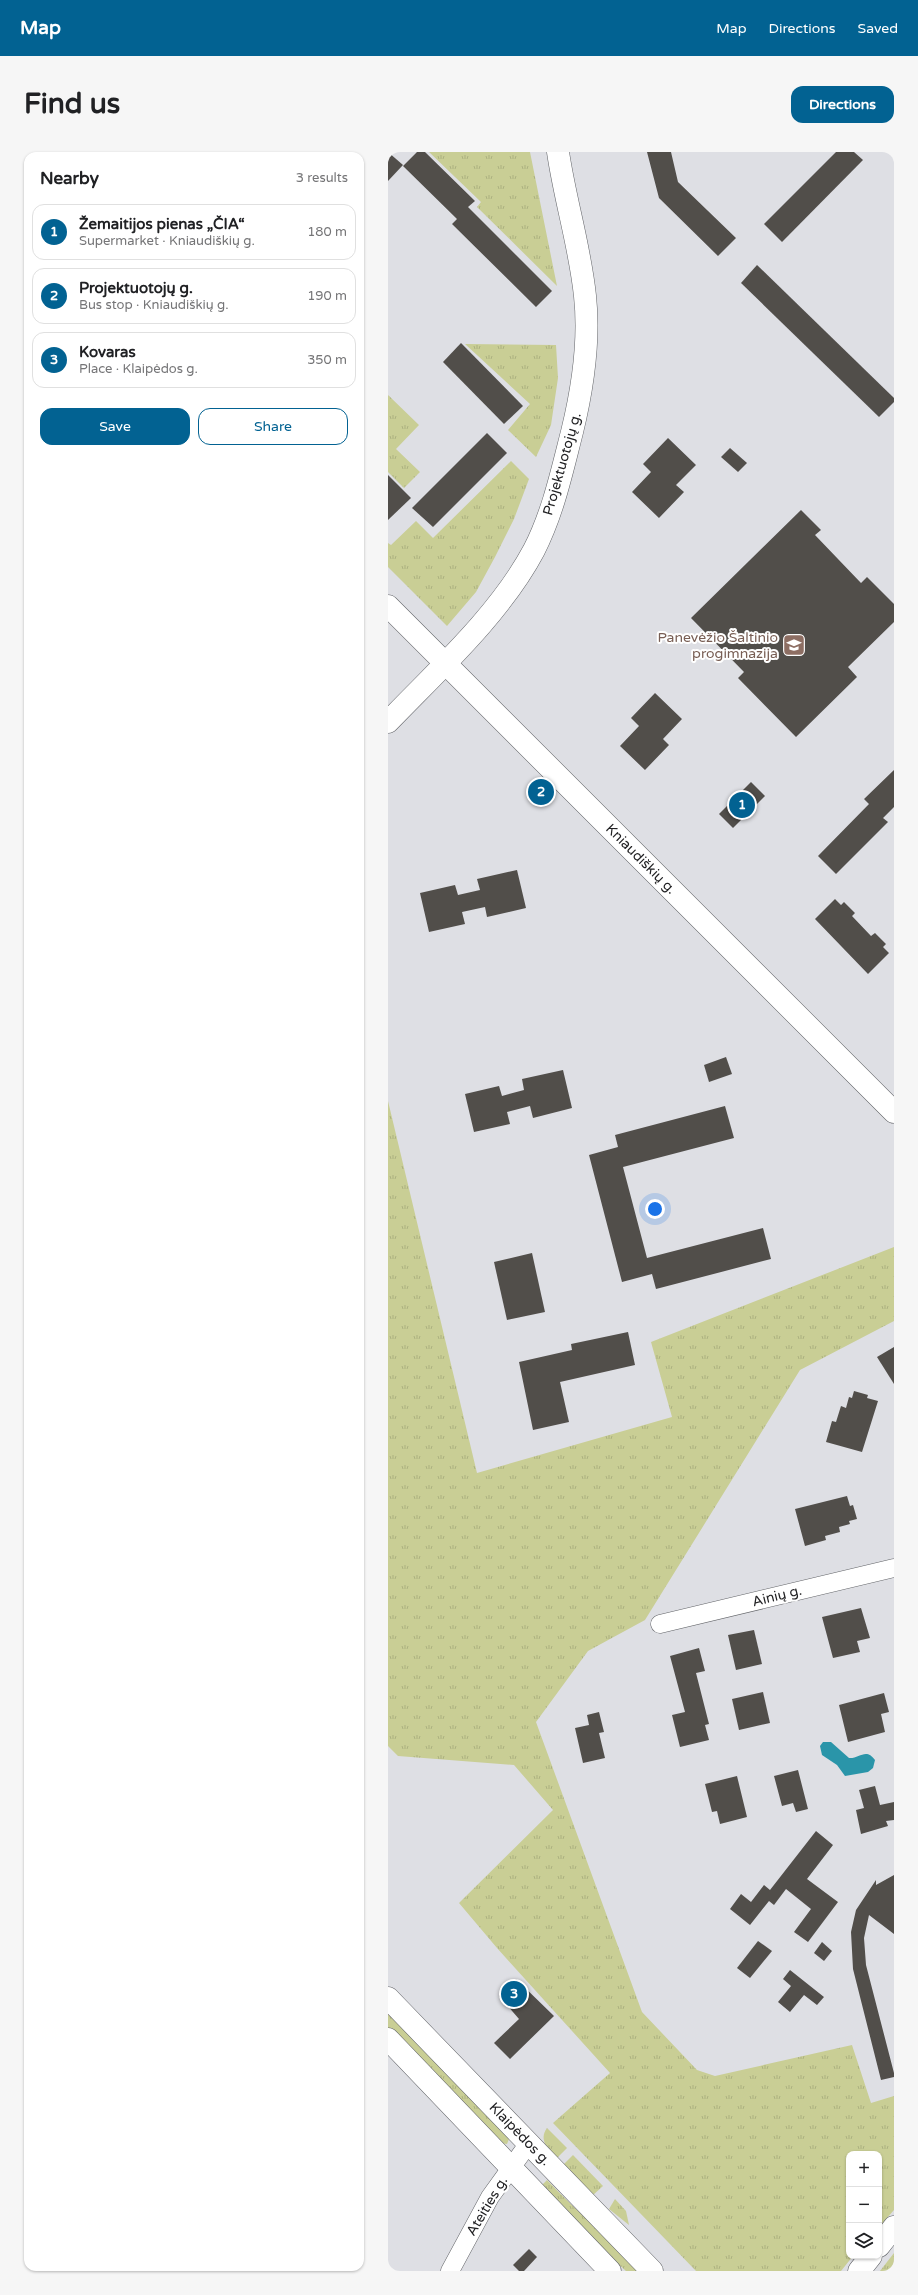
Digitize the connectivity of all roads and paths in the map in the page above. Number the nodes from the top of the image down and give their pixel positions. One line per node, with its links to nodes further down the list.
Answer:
1 (558, 152): 3 (main road, Projektuotojų g.)
2 (388, 606): 3 (main road, Kniaudiškių g.)
3 (446, 662): 4 (main road, Projektuotojų g.); 5 (main road, Kniaudiškių g.)
4 (388, 722)
5 (894, 1112)
6 (894, 1568): 7 (street, Ainių g.)
7 (660, 1624)
8 (388, 1998): 10 (main road, Klaipėdos g.)
9 (388, 2039): 11 (main road)
10 (529, 2143): 11 (street, Ateities g.); 17 (main road, Klaipėdos g.)
11 (511, 2167): 15 (street, Ateities g.); 16 (main road)
12 (894, 2227): 13 (main road)
13 (882, 2242)
14 (869, 2259): 18 (main road)
15 (450, 2271)
16 (610, 2271)
17 (652, 2271)
18 (859, 2271)

